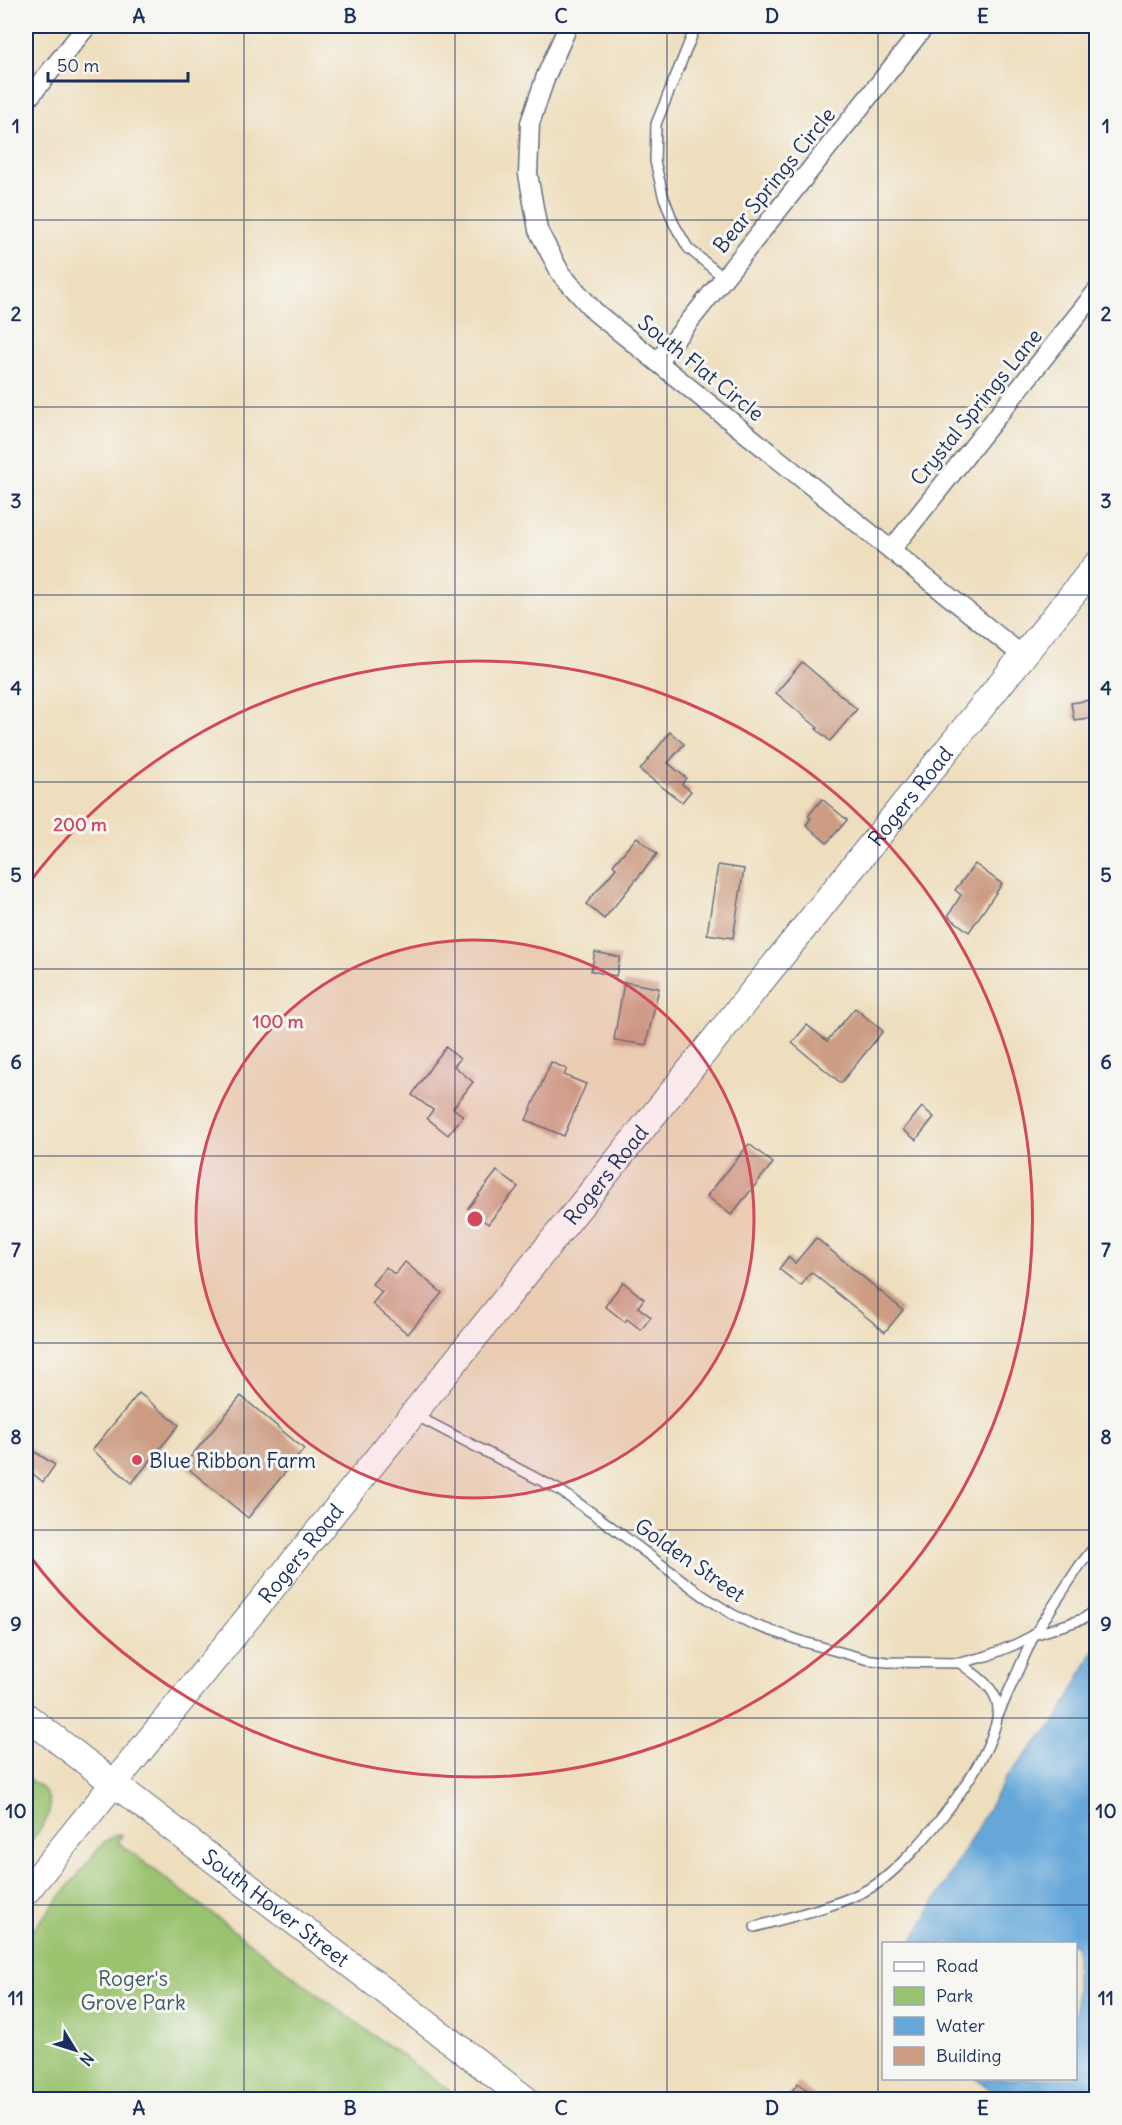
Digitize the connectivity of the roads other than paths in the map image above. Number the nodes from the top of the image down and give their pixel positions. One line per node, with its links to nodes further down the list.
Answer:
1 (87, 26): 5 (street)
2 (568, 26): 8 (street, South Flat Circle)
3 (696, 26): 6 (lane)
4 (925, 26): 6 (street, Bear Springs Circle)
5 (26, 101)
6 (724, 278): 8 (street, Bear Springs Circle)
7 (1096, 292): 9 (street, Crystal Springs Lane)
8 (657, 362): 9 (street, South Flat Circle)
9 (891, 550): 11 (street, South Flat Circle)
10 (1096, 565): 11 (street, Rogers Road)
11 (1023, 656): 12 (street, Rogers Road)
12 (413, 1414): 16 (lane, Golden Street); 19 (street, Rogers Road)
13 (1096, 1545): 15 (lane)
14 (1096, 1610): 15 (lane, Golden Street)
15 (1034, 1635): 16 (lane, Golden Street); 18 (lane)
16 (960, 1663): 18 (lane)
17 (26, 1716): 19 (street, South Hover Street)
18 (998, 1717): 21 (lane)
19 (114, 1784): 20 (street, Rogers Road); 22 (street, South Hover Street)
20 (26, 1892)
21 (755, 1927)
22 (527, 2100)

